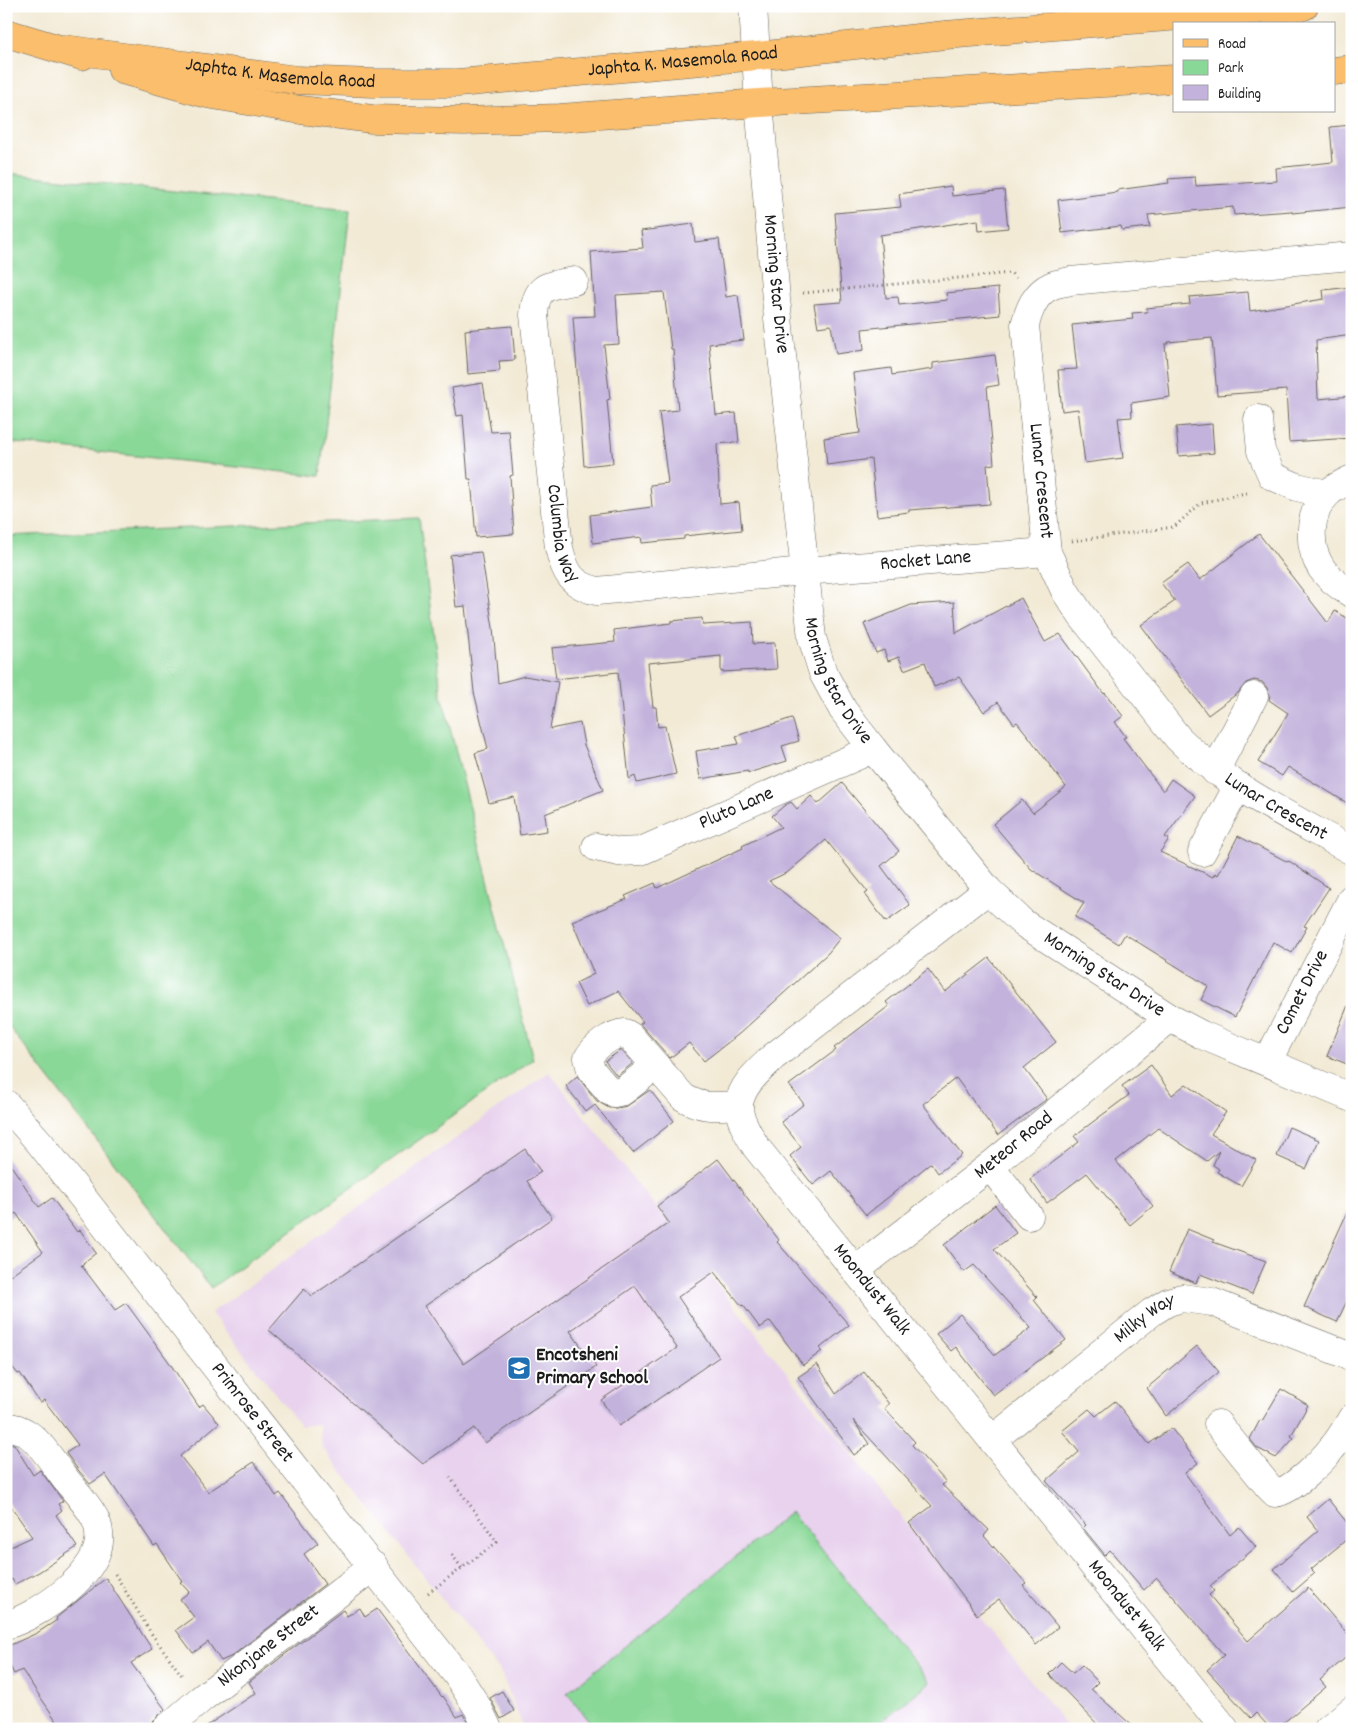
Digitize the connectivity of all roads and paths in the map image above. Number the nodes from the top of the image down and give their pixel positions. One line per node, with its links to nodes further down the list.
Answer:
1 (753, 6): 5 (street, Morning Star Drive)
2 (1304, 6): 5 (main road, Japhta K. Masemola Road)
3 (6, 34): 4 (main road, Japhta K. Masemola Road)
4 (64, 49): 5 (main road, Japhta K. Masemola Road); 9 (main road, Japhta K. Masemola Road)
5 (757, 56): 9 (street, Morning Star Drive)
6 (1352, 70): 7 (main road)
7 (1336, 71)
8 (1173, 80): 9 (main road, Japhta K. Masemola Road)
9 (759, 103): 13 (street, Morning Star Drive)
10 (1352, 256): 12 (street)
11 (574, 281): 19 (street, Columbia Way)
12 (1039, 295): 13 (path); 18 (street, Lunar Crescent)
13 (776, 299): 19 (street, Morning Star Drive)
14 (1258, 419): 17 (street)
15 (1352, 479): 17 (street)
16 (1254, 492): 18 (path)
17 (1327, 494): 20 (street)
18 (1058, 547): 19 (street, Rocket Lane); 23 (street, Lunar Crescent)
19 (804, 571): 22 (street, Morning Star Drive)
20 (1352, 594)
21 (1254, 696): 23 (street)
22 (873, 750): 25 (street, Pluto Lane); 28 (street, Morning Star Drive)
23 (1215, 771): 24 (street, Lunar Crescent)
24 (1238, 786): 26 (street, Lunar Crescent); 27 (street)
25 (596, 847)
26 (1352, 851)
27 (1202, 852)
28 (988, 890): 30 (street, Morning Star Drive); 35 (street)
29 (1352, 898): 31 (street, Comet Drive)
30 (1170, 1018): 31 (street, Morning Star Drive); 36 (street, Meteor Road)
31 (1267, 1062): 33 (street, Morning Star Drive)
32 (655, 1066): 35 (street)
33 (1352, 1098)
34 (6, 1104): 47 (street, Primrose Street)
35 (738, 1105): 38 (street, Moondust Walk)
36 (990, 1166): 37 (street); 38 (street, Meteor Road)
37 (1029, 1216)
38 (856, 1270): 43 (street, Moondust Walk)
39 (1352, 1357): 43 (street, Milky Way)
40 (1352, 1418): 41 (street)
41 (1218, 1424)
42 (6, 1427): 45 (street)
43 (992, 1440): 55 (street, Moondust Walk)
44 (449, 1476): 48 (path)
45 (96, 1550): 50 (street); 51 (path)
46 (452, 1555): 48 (path)
47 (374, 1566): 51 (street, Nkonjane Street); 54 (street, Primrose Street)
48 (462, 1568): 49 (path)
49 (426, 1594)
50 (6, 1625)
51 (201, 1700): 53 (street, Nkonjane Street)
52 (1352, 1710): 56 (street)
53 (166, 1729)
54 (488, 1729)
55 (1225, 1729)
56 (1328, 1729)

